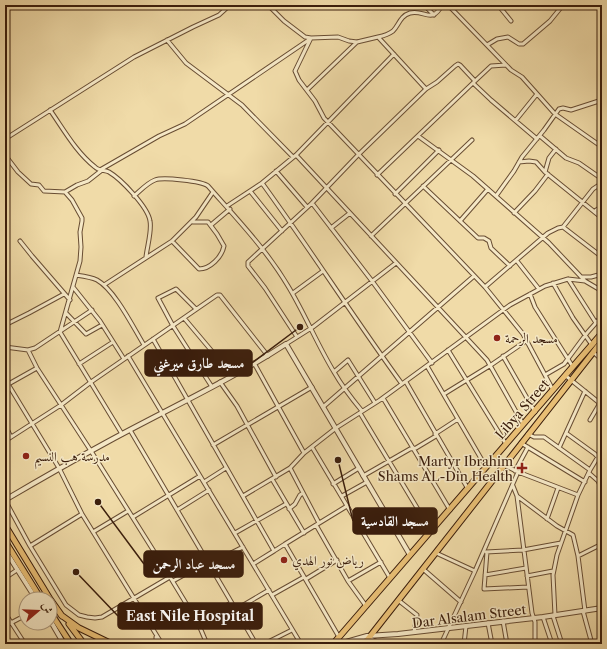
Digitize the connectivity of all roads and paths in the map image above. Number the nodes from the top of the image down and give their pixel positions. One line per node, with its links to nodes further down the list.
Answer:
1 (230, 5): 12 (street)
2 (268, 5): 11 (street)
3 (424, 5): 8 (street)
4 (442, 5): 8 (street)
5 (448, 5): 14 (street)
6 (498, 5): 9 (street)
7 (563, 5): 14 (street)
8 (434, 15): 10 (street)
9 (511, 21)
10 (378, 37): 13 (street); 15 (street)
11 (311, 38): 13 (street); 19 (street); 21 (street)
12 (167, 40): 21 (street); 23 (street)
13 (357, 42): 19 (street)
14 (487, 45): 16 (street)
15 (394, 54): 18 (street); 26 (street)
16 (506, 65): 17 (street); 20 (street)
17 (474, 82): 18 (street); 25 (street); 27 (street)
18 (426, 89): 35 (street)
19 (307, 90): 26 (street)
20 (537, 94): 24 (street); 25 (street)
21 (228, 95): 36 (street); 39 (street)
22 (602, 100): 24 (street)
23 (50, 110): 29 (street); 39 (street)
24 (555, 114): 28 (street); 31 (street)
25 (516, 120): 28 (street)
26 (327, 122): 35 (street); 36 (street)
27 (418, 136): 33 (street); 42 (street)
28 (538, 137): 32 (street); 38 (street)
29 (5, 139)
30 (472, 140): 37 (street)
31 (602, 147)
32 (556, 149): 41 (street); 43 (street)
33 (439, 150): 37 (street); 52 (street)
34 (5, 155): 50 (street)
35 (358, 155): 42 (street); 47 (street)
36 (294, 156): 40 (street); 47 (street)
37 (451, 160): 46 (street); 48 (street)
38 (519, 162): 41 (street); 54 (street)
39 (101, 170): 50 (street); 53 (street)
40 (276, 171): 44 (street); 60 (street)
41 (547, 173): 55 (street); 64 (street)
42 (377, 175): 52 (street)
43 (602, 179)
44 (262, 183): 49 (street); 68 (street)
45 (602, 183): 55 (street)
46 (423, 186): 57 (street); 66 (street)
47 (326, 188): 56 (street); 63 (street)
48 (488, 189): 54 (street); 66 (street)
49 (250, 191): 58 (street); 72 (street)
50 (65, 192): 85 (street)
51 (213, 192): 53 (street); 58 (street); 67 (street)
52 (395, 194): 57 (street)
53 (134, 196): 78 (street)
54 (496, 196): 64 (street)
55 (583, 202): 62 (street); 71 (street)
56 (312, 203): 60 (street); 70 (street)
57 (405, 204): 73 (street); 86 (street)
58 (227, 206): 61 (street)
59 (602, 206): 62 (street)
60 (307, 207): 68 (street)
61 (230, 209): 69 (street); 77 (street)
62 (595, 211): 65 (street)
63 (350, 213): 70 (street); 73 (street)
64 (514, 213): 74 (street)
65 (602, 218)
66 (460, 221): 82 (street)
67 (193, 222): 69 (street); 75 (street)
68 (291, 222): 72 (street); 83 (street)
69 (211, 225): 75 (street)
70 (331, 228): 89 (street)
71 (563, 228): 74 (street); 79 (street)
72 (282, 231): 77 (street)
73 (371, 236): 81 (street)
74 (544, 238): 80 (street); 87 (street)
75 (172, 240): 78 (street)
76 (20, 241): 98 (street)
77 (263, 249): 97 (street); 119 (street)
78 (146, 257): 92 (street)
79 (602, 257)
80 (517, 261): 82 (street); 95 (street)
81 (396, 263): 89 (street); 102 (street)
82 (510, 266): 94 (street)
83 (323, 271): 97 (street); 101 (street)
84 (602, 274): 87 (street)
85 (76, 275): 92 (street); 93 (street)
86 (474, 276): 94 (street); 102 (street)
87 (581, 277): 90 (street)
88 (568, 279): 90 (street); 91 (street); 110 (street)
89 (372, 281): 101 (street); 116 (street)
90 (586, 281): 96 (street)
91 (553, 283): 95 (street); 118 (street)
92 (104, 285): 126 (street)
93 (73, 287): 100 (street); 105 (street)
94 (484, 287): 104 (street)
95 (540, 289): 99 (street)
96 (602, 291)
97 (292, 293): 114 (street)
98 (64, 294): 100 (street); 111 (street)
99 (530, 294): 104 (street); 137 (street)
100 (70, 300): 106 (street)
101 (345, 303): 114 (street); 134 (street)
102 (438, 308): 116 (street); 120 (street)
103 (196, 309): 108 (street); 113 (street); 133 (street)
104 (503, 309): 120 (street); 122 (street)
105 (92, 310): 109 (street); 112 (street)
106 (66, 313): 109 (street); 115 (street)
107 (602, 316): 110 (street)
108 (184, 318): 113 (street); 147 (street)
109 (74, 322): 112 (street); 115 (street)
110 (596, 323): 118 (street)
111 (5, 325)
112 (102, 325): 124 (street)
113 (173, 326): 121 (street); 158 (street)
114 (310, 329): 119 (street); 146 (street)
115 (60, 332): 129 (street); 141 (street)
116 (410, 333): 134 (street); 140 (street)
117 (602, 333): 127 (main road, Libya Street)
118 (585, 335): 127 (street); 137 (street)
119 (297, 337): 125 (street)
120 (465, 337): 130 (street); 142 (street)
121 (153, 339): 126 (street); 165 (street)
122 (526, 341): 135 (street); 148 (street)
123 (602, 341): 131 (main road, Libya Street)
124 (113, 342): 136 (street); 141 (street)
125 (286, 344): 133 (street); 159 (street)
126 (144, 345): 132 (street)
127 (592, 345): 144 (main road, Libya Street)
128 (5, 347): 129 (street)
129 (28, 350): 145 (street)
130 (448, 350): 140 (street); 151 (street)
131 (593, 352): 138 (street); 152 (main road, Libya Street)
132 (128, 356): 136 (street); 173 (street)
133 (268, 356): 139 (street)
134 (382, 356): 150 (street); 156 (street)
135 (503, 356): 142 (street); 172 (street)
136 (124, 359): 153 (street)
137 (568, 360): 144 (street); 148 (street)
138 (602, 360)
139 (254, 363): 147 (street); 169 (street)
140 (432, 363): 143 (street)
141 (79, 364): 153 (street)
142 (491, 365): 151 (street); 179 (street)
143 (427, 366): 155 (street); 163 (street)
144 (573, 367): 149 (main road, Libya Street)
145 (37, 368): 157 (street); 168 (street)
146 (334, 372): 150 (street); 160 (street)
147 (232, 375): 154 (street)
148 (545, 375): 161 (street)
149 (566, 376): 152 (street); 161 (main road, Libya Street)
150 (358, 378): 160 (street); 166 (street)
151 (466, 380): 163 (street); 190 (street)
152 (571, 380): 162 (street); 184 (main road, Libya Street)
153 (91, 382): 168 (street); 183 (street)
154 (220, 382): 158 (street); 178 (street)
155 (406, 382): 156 (street); 185 (street)
156 (402, 384): 164 (street)
157 (7, 385): 177 (street)
158 (212, 387): 165 (street)
159 (312, 387): 169 (street); 170 (street)
160 (345, 389): 170 (street); 171 (street)
161 (553, 390): 172 (main road, Libya Street)
162 (585, 391): 167 (street); 182 (street)
163 (444, 394): 174 (street)
164 (383, 398): 166 (street); 193 (street)
165 (187, 400): 173 (street); 189 (street)
166 (375, 403): 171 (street)
167 (601, 404): 175 (street)
168 (61, 405): 177 (street); 196 (street)
169 (278, 407): 178 (street); 197 (street)
170 (323, 407): 180 (street)
171 (361, 412): 180 (street); 199 (street)
172 (535, 412): 179 (main road, Libya Street)
173 (163, 414): 181 (street); 209 (street)
174 (458, 419): 185 (street); 202 (street)
175 (590, 420)
176 (5, 424): 186 (street)
177 (33, 424): 186 (street); 203 (street)
178 (248, 425): 189 (street); 211 (street)
179 (523, 425): 190 (main road, Libya Street)
180 (336, 428): 191 (street); 206 (street)
181 (130, 430): 183 (street); 223 (street)
182 (566, 433): 194 (street); 198 (street)
183 (122, 434): 196 (street)
184 (528, 434): 188 (main road, Libya Street); 194 (street)
185 (435, 435): 193 (street); 219 (street)
186 (11, 437): 187 (street)
187 (5, 441)
188 (521, 443): 192 (street); 201 (main road, Libya Street)
189 (213, 445): 204 (street)
190 (506, 445): 202 (main road, Libya Street)
191 (312, 447): 197 (street); 216 (street)
192 (528, 447): 207 (street); 215 (street)
193 (413, 448): 199 (street); 233 (street)
194 (559, 448): 208 (street)
195 (602, 450): 198 (street)
196 (91, 451): 203 (street); 234 (street)
197 (304, 453): 205 (street)
198 (598, 457): 200 (street); 208 (street)
199 (389, 461): 210 (street); 243 (street)
200 (602, 462)
201 (504, 465): 207 (street); 258 (main road, Libya Street)
202 (486, 467): 219 (main road, Libya Street)
203 (59, 468): 228 (street); 235 (street)
204 (226, 468): 213 (street); 225 (street)
205 (290, 468): 211 (street); 222 (street)
206 (359, 468): 210 (street); 216 (street)
207 (516, 471): 217 (street); 218 (street)
208 (589, 472): 215 (street); 220 (street)
209 (200, 476): 213 (street); 223 (street)
210 (363, 476): 214 (street)
211 (276, 477): 212 (street)
212 (272, 479): 225 (street); 229 (street)
213 (204, 482): 221 (street)
214 (367, 482): 226 (street); 238 (street)
215 (585, 482): 224 (street)
216 (333, 484): 226 (street)
217 (513, 486): 227 (street); 257 (street)
218 (558, 488): 224 (street); 237 (street)
219 (468, 489): 233 (main road, Libya Street)
220 (602, 489)
221 (209, 490): 232 (street); 245 (street)
222 (303, 493): 231 (street); 240 (street)
223 (168, 495): 232 (street); 236 (street)
224 (578, 495): 242 (street)
225 (243, 496): 239 (street)
226 (342, 496): 230 (street)
227 (517, 496): 237 (street); 255 (street)
228 (5, 500): 252 (street)
229 (286, 504): 231 (street); 239 (street)
230 (347, 506): 240 (street); 247 (street)
231 (289, 509): 246 (street)
232 (177, 510): 262 (street)
233 (450, 510): 243 (main road, Libya Street)
234 (128, 511): 236 (street); 244 (street)
235 (82, 514): 244 (street); 252 (street)
236 (133, 517): 272 (street)
237 (547, 518): 242 (street)
238 (389, 519): 247 (street); 259 (street)
239 (257, 520): 245 (street); 256 (street)
240 (318, 524): 246 (street); 261 (street)
241 (5, 525): 282 (main road)
242 (566, 530): 249 (street); 260 (street)
243 (431, 531): 259 (main road, Libya Street)
244 (93, 532): 284 (street)
245 (235, 533): 253 (street)
246 (304, 533): 250 (street)
247 (364, 533): 263 (street)
248 (5, 541): 281 (main road)
249 (561, 543): 255 (street); 269 (street)
250 (285, 544): 256 (street); 274 (street)
251 (602, 544): 260 (street)
252 (30, 546): 288 (street)
253 (243, 547): 262 (street); 264 (street)
254 (5, 550): 267 (street)
255 (523, 550): 257 (street); 265 (street)
256 (274, 551): 264 (street)
257 (486, 552): 268 (street); 270 (street)
258 (436, 553): 266 (main road, Libya Street); 268 (street)
259 (410, 555): 275 (main road, Libya Street)
260 (578, 556): 293 (street)
261 (337, 560): 274 (street); 277 (street)
262 (207, 562): 276 (street); 287 (street)
263 (381, 562): 275 (street); 277 (street)
264 (252, 564): 279 (street)
265 (526, 568): 270 (street); 271 (street)
266 (423, 569): 285 (main road, Libya Street); 286 (street)
267 (17, 570): 273 (street); 280 (street)
268 (475, 571): 286 (street)
269 (553, 571): 271 (street); 296 (street)
270 (485, 575): 278 (street)
271 (527, 576): 278 (street)
272 (170, 577): 276 (street); 284 (street)
273 (5, 578)
274 (305, 578): 283 (street); 313 (street)
275 (390, 578): 289 (main road, Libya Street)
276 (173, 581): 303 (street)
277 (348, 581): 289 (street)
278 (528, 587): 298 (street)
279 (269, 590): 283 (street); 292 (street)
280 (31, 591)
281 (36, 591)
282 (45, 591)
283 (272, 595): 309 (street)
284 (134, 599): 288 (street); 312 (street)
285 (398, 600): 311 (street); 314 (main road, Libya Street)
286 (461, 602): 307 (street)
287 (231, 603): 292 (street); 303 (street)
288 (66, 605): 295 (street)
289 (366, 606): 313 (main road, Libya Street)
290 (602, 608): 293 (street, Dar Alsalam Street)
291 (58, 610): 295 (main road)
292 (235, 610): 324 (street)
293 (584, 611): 296 (street, Dar Alsalam Street); 338 (street)
294 (5, 613): 301 (street)
295 (60, 613): 319 (main road); 320 (main road)
296 (554, 615): 297 (street, Dar Alsalam Street); 337 (street)
297 (543, 617): 298 (street, Dar Alsalam Street); 336 (street)
298 (533, 618): 300 (street, Dar Alsalam Street); 315 (street)
299 (18, 619): 301 (street)
300 (503, 621): 304 (street, Dar Alsalam Street); 334 (street)
301 (11, 622): 305 (street); 316 (street)
302 (58, 623): 308 (main road)
303 (198, 623): 323 (street)
304 (488, 623): 306 (street, Dar Alsalam Street); 333 (street)
305 (5, 626)
306 (466, 626): 307 (street, Dar Alsalam Street); 332 (street)
307 (449, 628): 311 (street, Dar Alsalam Street); 331 (street)
308 (63, 630): 317 (main road); 318 (main road)
309 (292, 630): 325 (street); 326 (street)
310 (57, 631): 317 (street)
311 (414, 632): 314 (street, Dar Alsalam Street)
312 (155, 636): 321 (street); 322 (street)
313 (339, 637): 327 (main road, Libya Street)
314 (369, 637): 328 (street, Dar Alsalam Street); 329 (main road, Libya Street); 330 (street)
315 (535, 643): 335 (street)
316 (25, 644)
317 (65, 644)
318 (71, 644)
319 (84, 644)
320 (112, 644)
321 (156, 644)
322 (162, 644)
323 (207, 644)
324 (256, 644)
325 (264, 644)
326 (300, 644)
327 (333, 644)
328 (339, 644)
329 (364, 644)
330 (382, 644)
331 (441, 644)
332 (464, 644)
333 (492, 644)
334 (507, 644)
335 (521, 644)
336 (552, 644)
337 (562, 644)
338 (592, 644)

